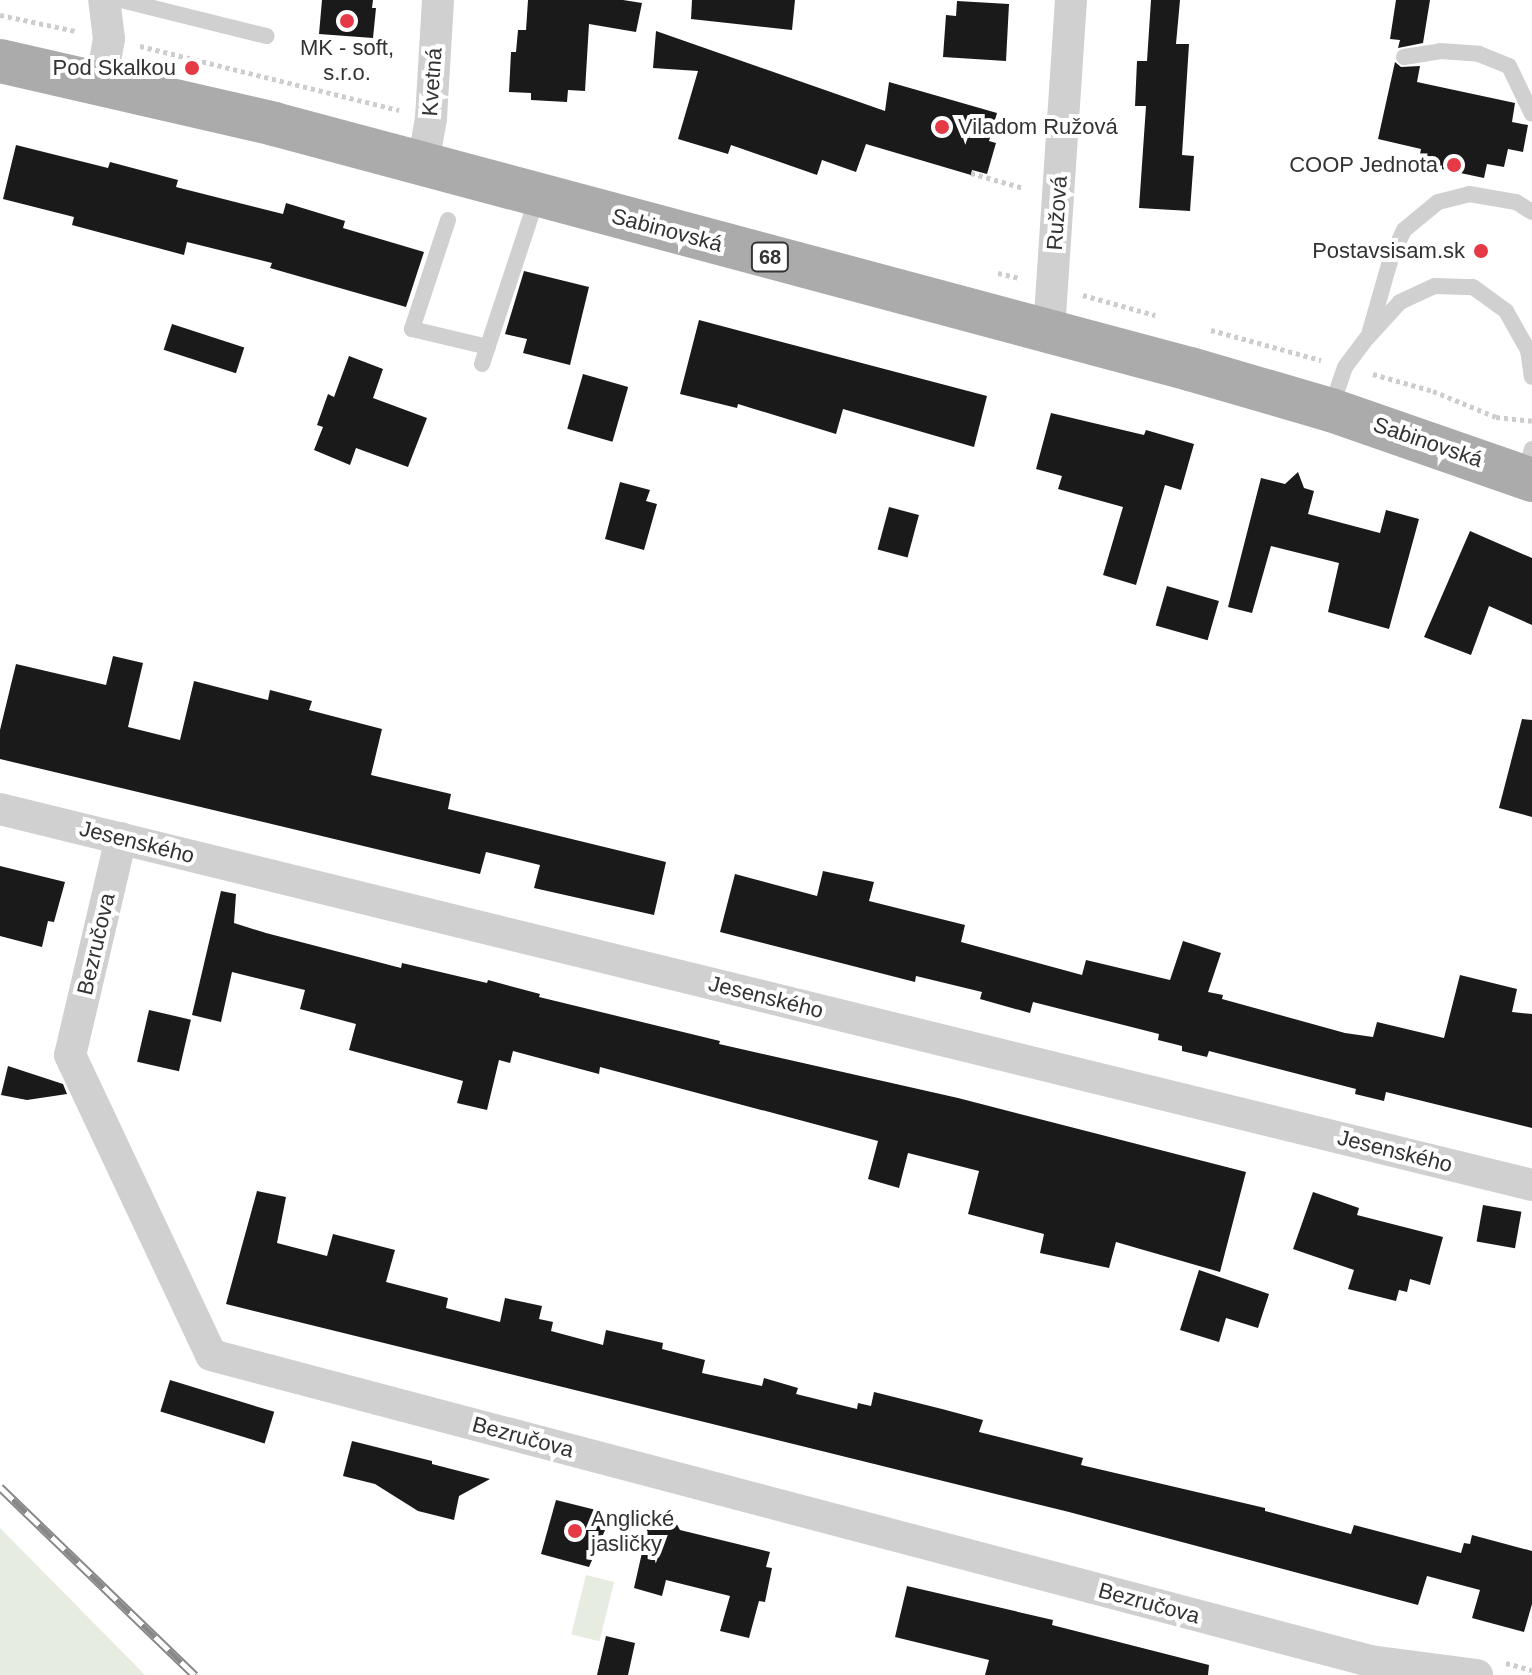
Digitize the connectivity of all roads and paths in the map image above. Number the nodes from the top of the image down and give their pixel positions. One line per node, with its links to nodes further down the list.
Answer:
1 (104, 0): 8 (street)
2 (121, 0): 5 (lane)
3 (438, 0): 10 (street, Kvetná)
4 (1071, 0): 16 (street, Ružová)
5 (267, 36)
6 (1404, 57): 9 (lane)
7 (0, 61): 8 (main road, Sabinovská / 68)
8 (101, 83): 10 (main road, Sabinovská / 68)
9 (1532, 114)
10 (423, 164): 13 (main road, Sabinovská / 68)
11 (971, 173): 12 (path)
12 (1025, 189)
13 (537, 196): 15 (lane); 16 (main road, Sabinovská / 68)
14 (1532, 212): 17 (lane)
15 (448, 220)
16 (1049, 331): 19 (main road, Sabinovská / 68)
17 (1368, 337): 18 (lane); 19 (lane)
18 (1532, 377)
19 (1331, 410): 20 (main road, Sabinovská / 68)
20 (1530, 468)
21 (0, 809): 22 (street, Jesenského)
22 (121, 838): 23 (street, Jesenského); 24 (street, Bezručova)
23 (1532, 1185)
24 (1379, 1668): 25 (street, Bezručova)
25 (1485, 1668): 26 (path)
26 (1532, 1670)

